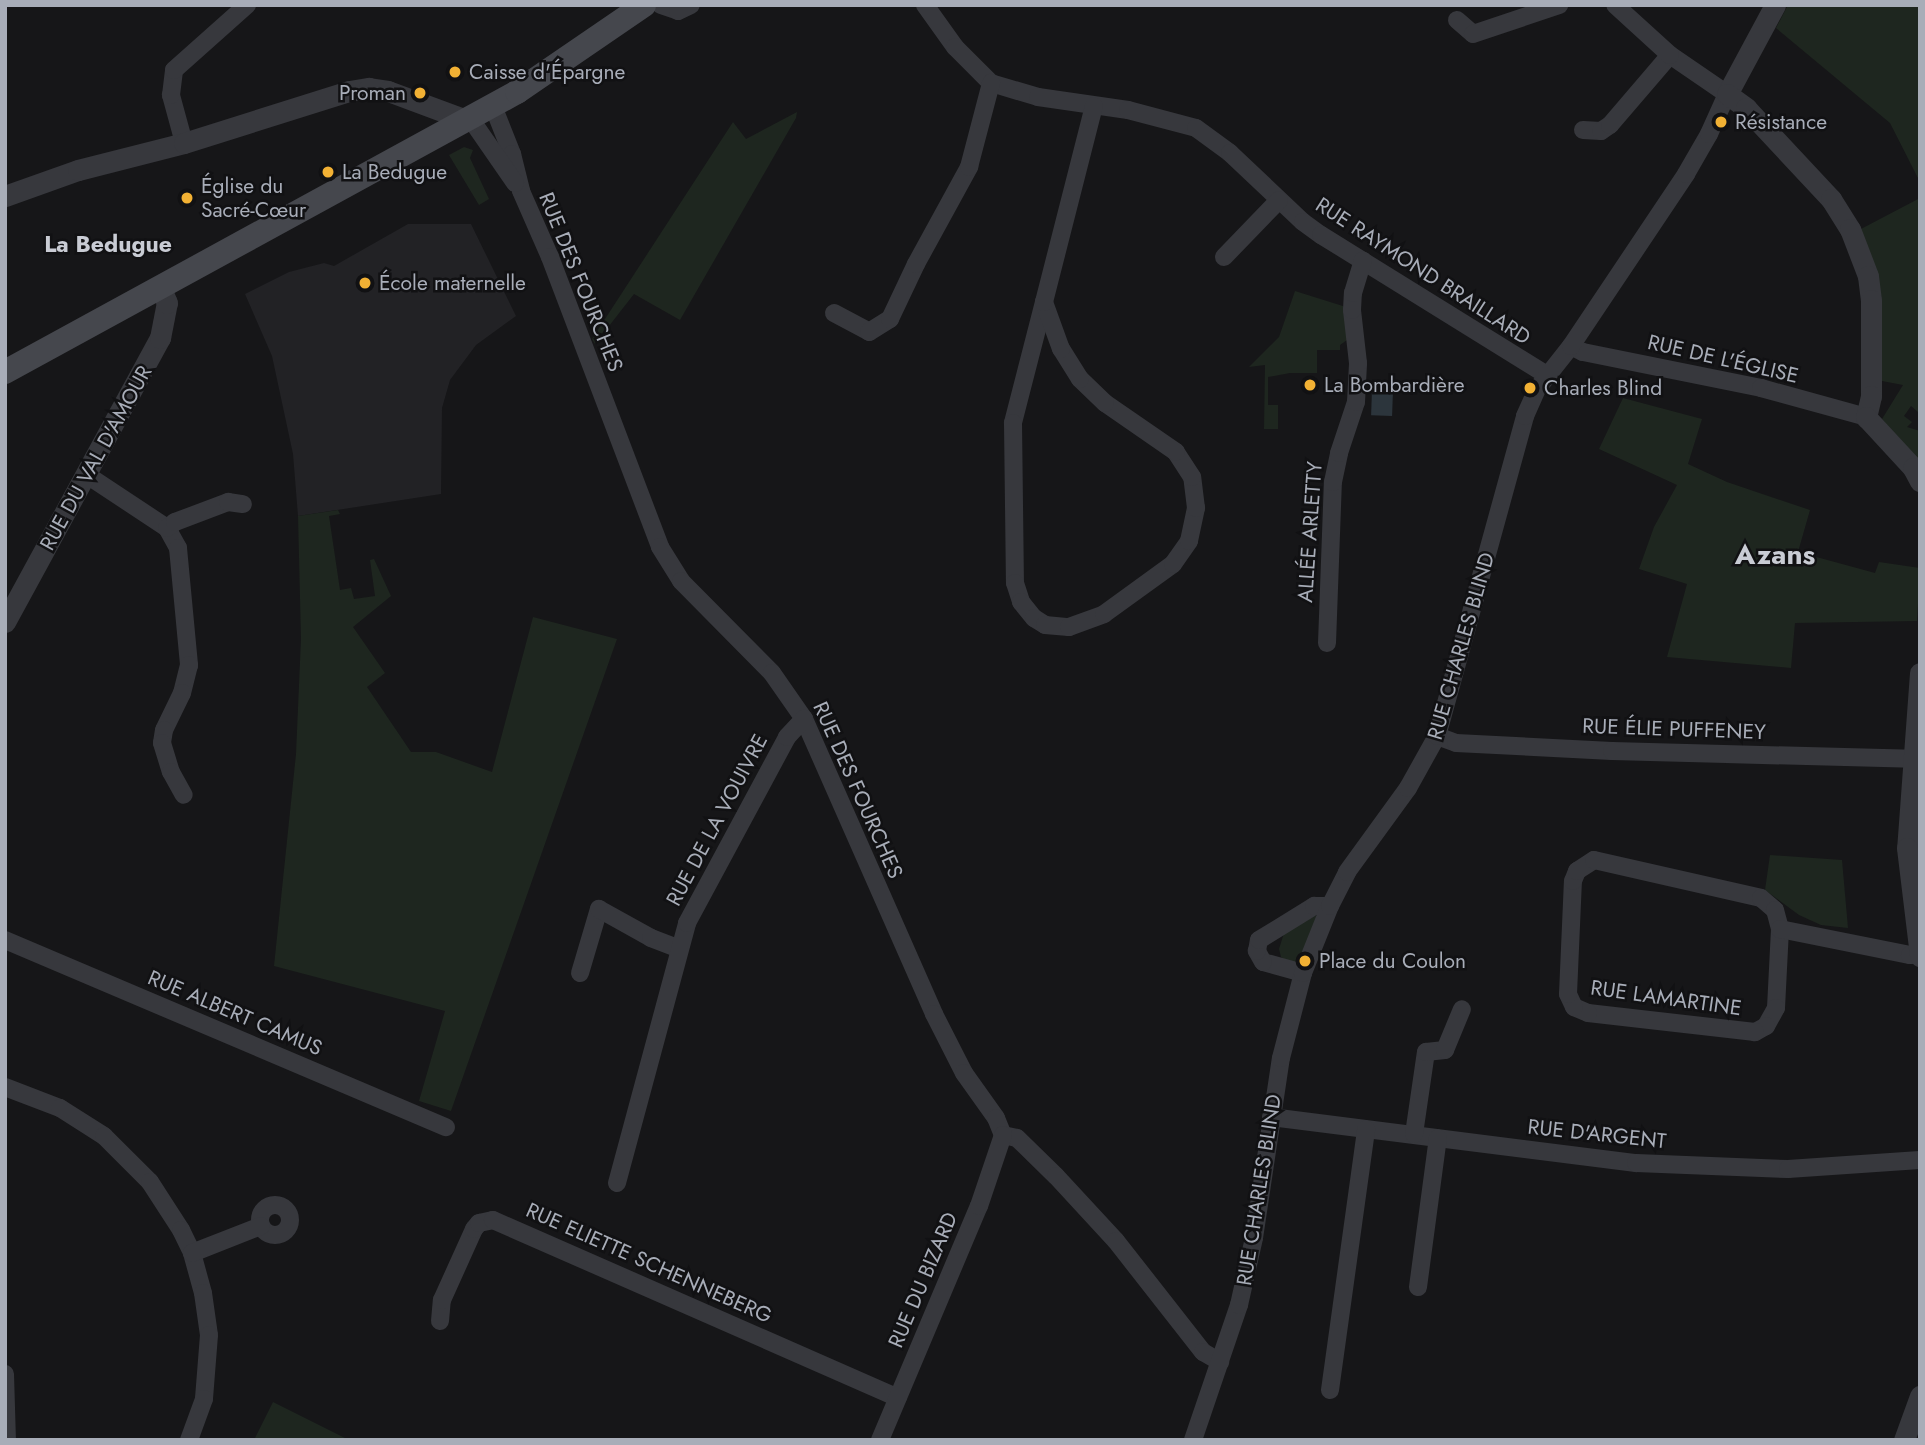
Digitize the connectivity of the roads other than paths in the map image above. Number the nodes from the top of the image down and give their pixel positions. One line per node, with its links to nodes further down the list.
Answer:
1 (247, 5): 17 (street)
2 (644, 5): 13 (main road)
3 (661, 5): 4 (street)
4 (691, 5)
5 (925, 5): 11 (street, RUE RAYMOND BRAILLARD)
6 (1559, 5): 9 (street)
7 (1615, 5): 10 (street)
8 (1775, 5): 12 (street, RUE CHARLES BLIND)
9 (1457, 20)
10 (1670, 55): 12 (street); 16 (street)
11 (991, 83): 14 (street, RUE RAYMOND BRAILLARD); 25 (street)
12 (1727, 94): 26 (street, RUE CHARLES BLIND); 29 (street)
13 (493, 106): 15 (main road); 18 (street, RUE DES FOURCHES)
14 (1094, 106): 20 (street, RUE RAYMOND BRAILLARD); 24 (street)
15 (468, 119): 17 (street); 18 (street, RUE DES FOURCHES); 23 (main road)
16 (1583, 130)
17 (184, 143): 19 (street)
18 (521, 191): 37 (street, RUE DES FOURCHES)
19 (5, 196)
20 (1279, 200): 21 (street); 22 (street, RUE RAYMOND BRAILLARD)
21 (1224, 257)
22 (1363, 261): 28 (street, RUE RAYMOND BRAILLARD); 35 (street, ALLÉE ARLETTY)
23 (161, 288): 27 (main road); 30 (street, RUE DU VAL D'AMOUR)
24 (1044, 302): 24 (street)
25 (834, 313)
26 (1571, 346): 28 (street, RUE CHARLES BLIND); 29 (street, RUE DE L'ÉGLISE)
27 (5, 372)
28 (1547, 375): 38 (street, RUE CHARLES BLIND)
29 (1866, 417): 31 (street)
30 (87, 475): 33 (street); 34 (street, RUE DU VAL D'AMOUR)
31 (1920, 481)
32 (243, 503): 33 (street)
33 (167, 528): 40 (street)
34 (5, 622)
35 (1327, 643)
36 (1920, 673): 39 (street)
37 (804, 719): 44 (street, RUE DE LA VOUIVRE); 54 (street, RUE DES FOURCHES)
38 (1437, 736): 39 (street, RUE ÉLIE PUFFENEY); 41 (street, RUE CHARLES BLIND)
39 (1912, 759): 45 (street)
40 (184, 795)
41 (1330, 906): 47 (street, RUE CHARLES BLIND); 47 (street)
42 (1780, 929): 42 (street, RUE LAMARTINE); 45 (street)
43 (5, 940): 51 (street, RUE ALBERT CAMUS)
44 (678, 949): 46 (street); 57 (street, RUE DE LA VOUIVRE)
45 (1920, 955)
46 (580, 973)
47 (1303, 973): 50 (street, RUE CHARLES BLIND)
48 (1462, 1009): 53 (street)
49 (5, 1087): 59 (street)
50 (1271, 1117): 52 (street, RUE D'ARGENT); 62 (street, RUE CHARLES BLIND)
51 (446, 1127)
52 (1367, 1129): 53 (street, RUE D'ARGENT); 64 (street)
53 (1414, 1134): 55 (street, RUE D'ARGENT)
54 (1003, 1135): 62 (street); 66 (street, RUE DU BIZARD)
55 (1438, 1138): 56 (street, RUE D'ARGENT); 60 (street)
56 (1920, 1160)
57 (617, 1183)
58 (261, 1226): 59 (street)
59 (192, 1253): 68 (street)
60 (1418, 1286)
61 (440, 1321): 66 (street, RUE ELIETTE SCHENNEBERG)
62 (1220, 1362): 70 (street, RUE CHARLES BLIND)
63 (5, 1374): 67 (street)
64 (1330, 1390)
65 (1920, 1396): 71 (street)
66 (898, 1398): 69 (street, RUE DU BIZARD)
67 (6, 1440)
68 (189, 1440)
69 (880, 1440)
70 (1193, 1440)
71 (1905, 1440)

